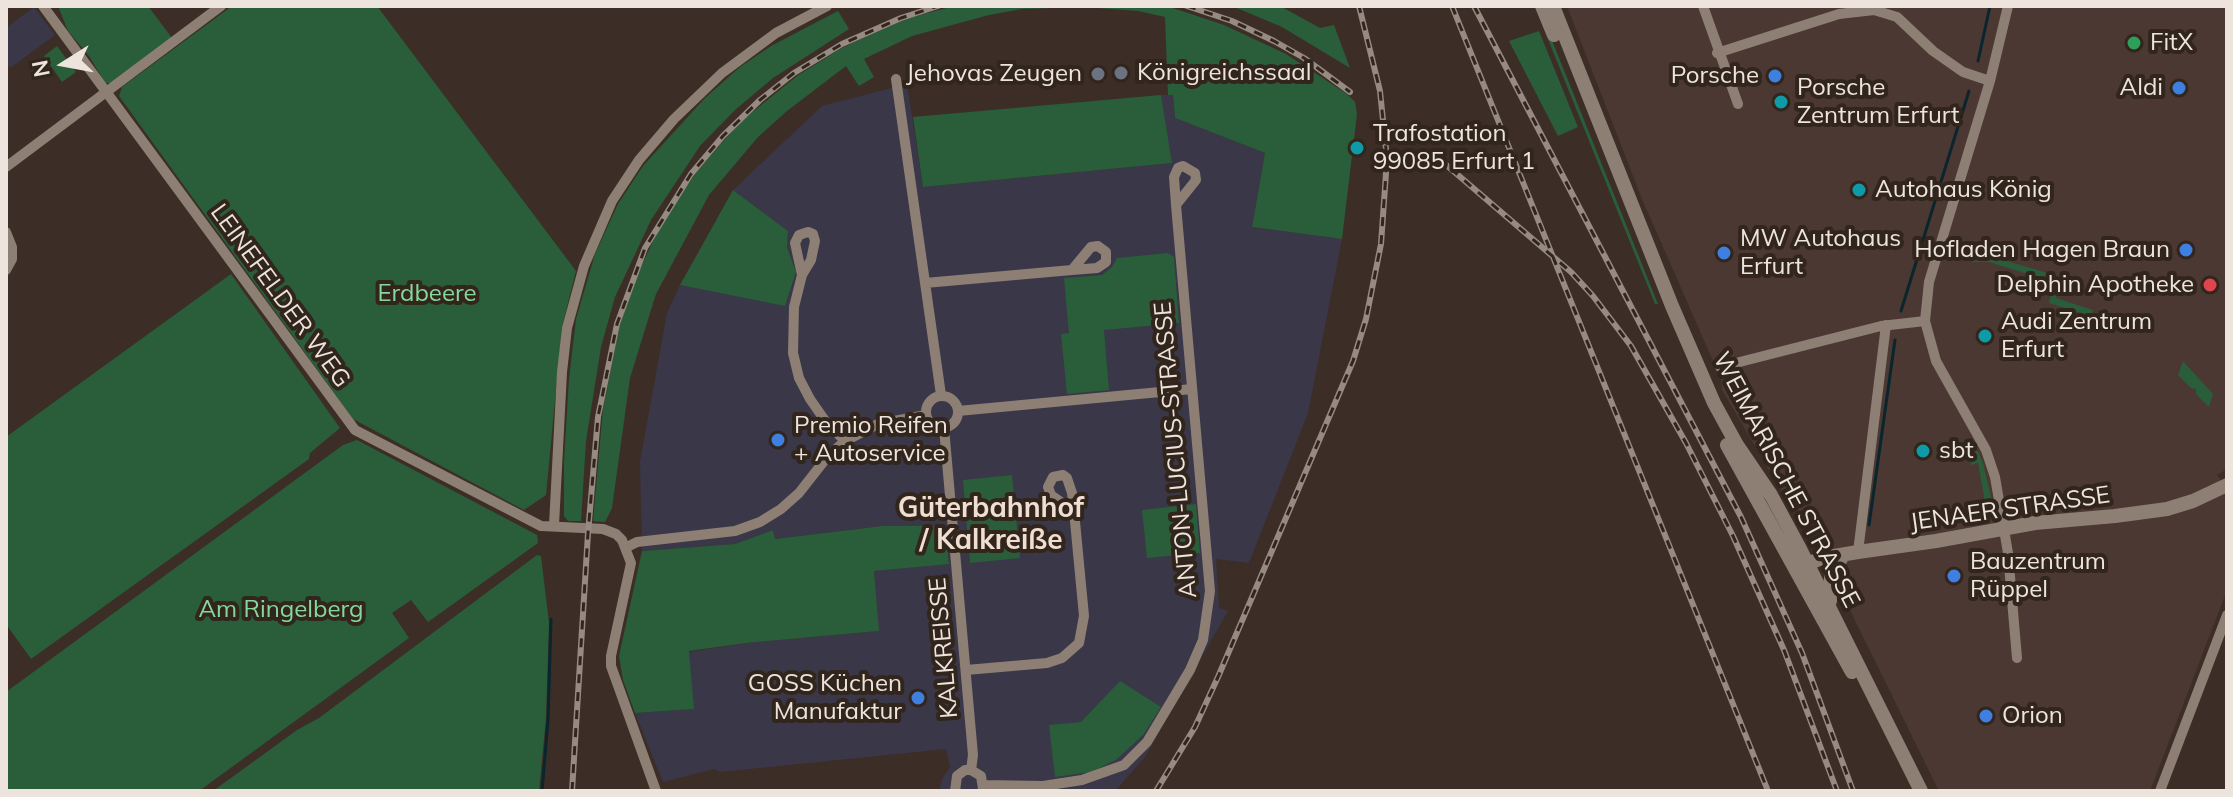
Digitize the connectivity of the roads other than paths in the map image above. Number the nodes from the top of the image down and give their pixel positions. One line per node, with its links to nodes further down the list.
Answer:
1 (43, 6): 11 (street, LEINEFELDER WEG)
2 (221, 6): 11 (street)
3 (827, 6): 31 (street)
4 (1542, 6): 35 (main road, WEIMARISCHE STRASSE)
5 (1553, 6): 35 (main road, WEIMARISCHE STRASSE)
6 (1703, 6): 8 (street)
7 (2008, 6): 10 (street)
8 (1717, 53): 10 (street); 12 (street)
9 (896, 79): 19 (street)
10 (1990, 81): 20 (street)
11 (107, 92): 13 (street); 31 (street, LEINEFELDER WEG)
12 (1738, 104)
13 (6, 167)
14 (1176, 205): 23 (street, ANTON-LUCIUS-STRASSE)
15 (6, 232): 16 (street)
16 (6, 270)
17 (1072, 270): 19 (street)
18 (802, 275): 28 (street)
19 (925, 283): 24 (street)
20 (1925, 321): 21 (street); 32 (street)
21 (1886, 325): 22 (street); 34 (street)
22 (1720, 367)
23 (1192, 389): 25 (street); 41 (street, ANTON-LUCIUS-STRASSE)
24 (941, 395): 25 (street); 26 (street)
25 (958, 411): 27 (street)
26 (926, 415): 27 (street); 28 (street)
27 (944, 428): 39 (street, KALKREISSE)
28 (845, 441): 33 (street)
29 (2227, 485): 32 (main road, JENAER STRASSE)
30 (1074, 511): 39 (street)
31 (554, 525): 33 (street, LEINEFELDER WEG)
32 (2005, 528): 34 (main road, JENAER STRASSE); 38 (street)
33 (627, 547): 42 (street)
34 (1850, 553): 35 (main road, JENAER STRASSE); 36 (main road)
35 (1802, 566): 36 (main road, WEIMARISCHE STRASSE); 44 (main road, WEIMARISCHE STRASSE)
36 (1830, 605): 45 (main road, WEIMARISCHE STRASSE)
37 (2227, 615): 46 (street)
38 (2017, 658)
39 (966, 670): 40 (street, KALKREISSE)
40 (971, 770): 41 (street); 43 (street)
41 (983, 788)
42 (656, 791)
43 (955, 791)
44 (1911, 791)
45 (1921, 791)
46 (2160, 791)

